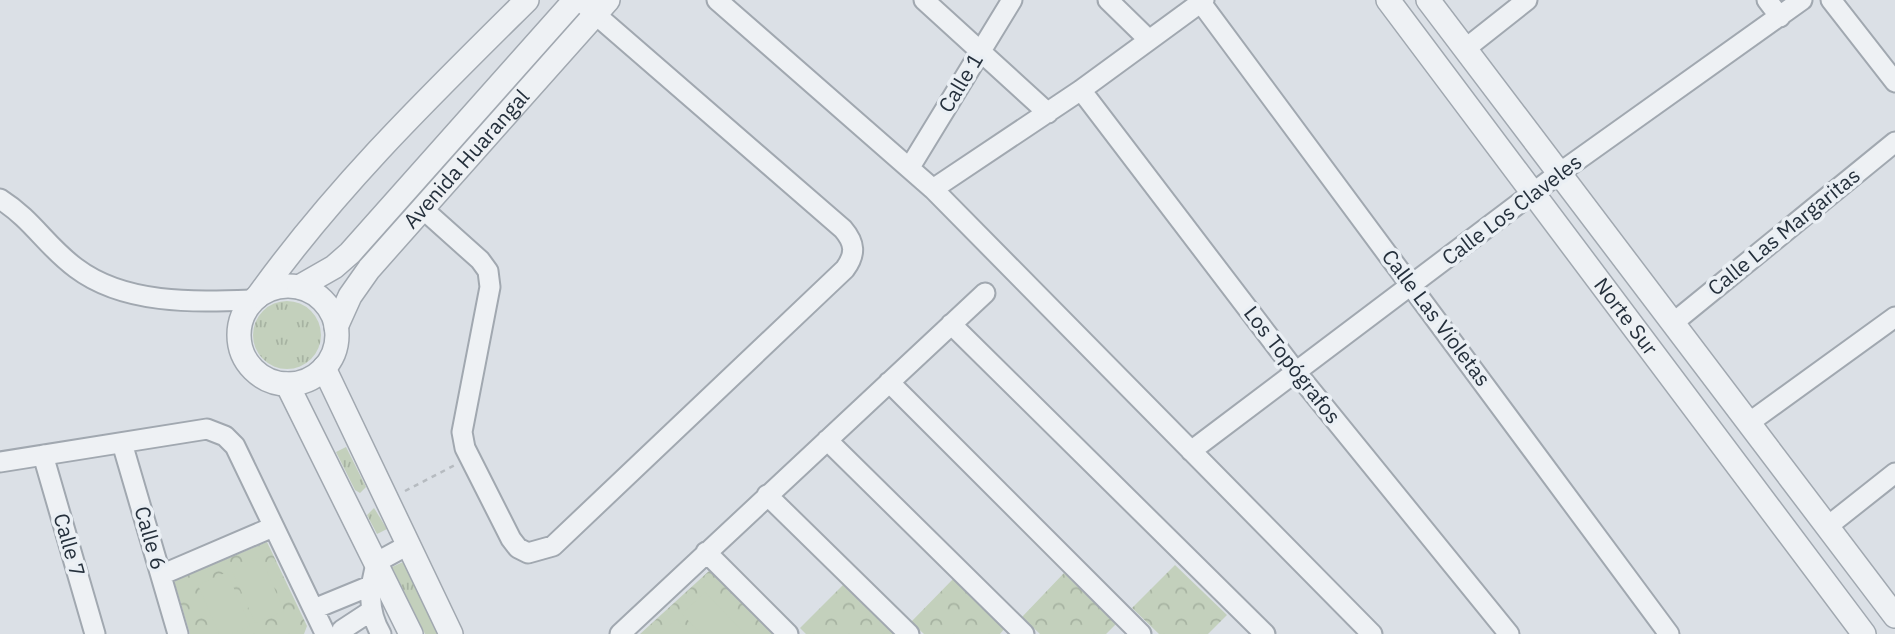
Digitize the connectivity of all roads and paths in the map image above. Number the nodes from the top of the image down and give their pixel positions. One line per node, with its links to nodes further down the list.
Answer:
1 (527, 0): 31 (street)
2 (718, 0): 22 (street)
3 (924, 0): 17 (street)
4 (1012, 0): 17 (street, Calle 1)
5 (1108, 0): 15 (street)
6 (1388, 0): 25 (street, Norte Sur)
7 (1428, 0): 16 (street, Norte Sur)
8 (1527, 0): 16 (street)
9 (1767, 0): 14 (street)
10 (1802, 0): 14 (street, Calle Los Claveles)
11 (1831, 0): 18 (street)
12 (1201, 1): 15 (street, Calle Las Violetas); 28 (street, Calle Las Violetas)
13 (589, 4): 27 (street, Avenida Huarangal); 29 (street, Avenida Huarangal); 45 (street)
14 (1780, 17): 23 (street, Calle Los Claveles)
15 (1149, 40): 19 (street, Calle Las Violetas)
16 (1465, 49): 23 (street, Norte Sur)
17 (980, 52): 20 (street); 22 (street, Calle 1)
18 (1895, 82)
19 (1081, 90): 20 (street, Calle Las Violetas); 37 (street, Los Topógrafos)
20 (1048, 113): 24 (street, Calle Las Violetas)
21 (1895, 142): 33 (street, Calle Las Margaritas)
22 (910, 167): 24 (street)
23 (1559, 174): 25 (street, Calle Los Claveles); 33 (street, Norte Sur)
24 (933, 189): 43 (street)
25 (1532, 194): 28 (street, Calle Los Claveles); 76 (street, Norte Sur)
26 (0, 199): 31 (street)
27 (423, 209): 35 (street, Avenida Huarangal); 45 (street)
28 (1411, 285): 37 (street, Calle Los Claveles); 75 (street, Calle Las Violetas)
29 (299, 287): 31 (street); 35 (street)
30 (985, 293): 34 (street)
31 (256, 298): 39 (street)
32 (1895, 317): 40 (street)
33 (1673, 323): 40 (street, Norte Sur)
34 (951, 324): 38 (street); 72 (street)
35 (336, 327): 36 (street)
36 (324, 368): 39 (street); 49 (street)
37 (1296, 372): 43 (street, Calle Los Claveles); 74 (street, Los Topógrafos)
38 (889, 382): 41 (street); 71 (street)
39 (287, 384): 50 (street)
40 (1750, 422): 51 (street, Norte Sur)
41 (827, 440): 48 (street); 70 (street)
42 (122, 443): 44 (street); 52 (street); 56 (street, Calle 6)
43 (1191, 451): 73 (street)
44 (43, 455): 46 (street); 62 (street, Calle 7)
45 (470, 457): 49 (path)
46 (0, 462)
47 (1895, 473): 51 (street)
48 (768, 495): 54 (street); 69 (street)
49 (384, 497): 50 (street); 53 (street)
50 (351, 510): 55 (street)
51 (1828, 526): 60 (street, Norte Sur)
52 (273, 527): 56 (street); 58 (street)
53 (408, 545): 55 (street); 66 (street)
54 (706, 552): 67 (street); 68 (street)
55 (377, 562): 57 (street); 65 (street)
56 (161, 575): 63 (street, Calle 6)
57 (370, 586): 58 (street); 59 (street)
58 (314, 609): 61 (street)
59 (371, 611): 61 (street); 64 (street)
60 (1895, 616)
61 (334, 632)
62 (95, 634)
63 (178, 634)
64 (381, 634)
65 (411, 634)
66 (451, 634)
67 (620, 634)
68 (788, 634)
69 (909, 634)
70 (1024, 634)
71 (1141, 634)
72 (1265, 634)
73 (1372, 634)
74 (1508, 634)
75 (1669, 634)
76 (1864, 634)

